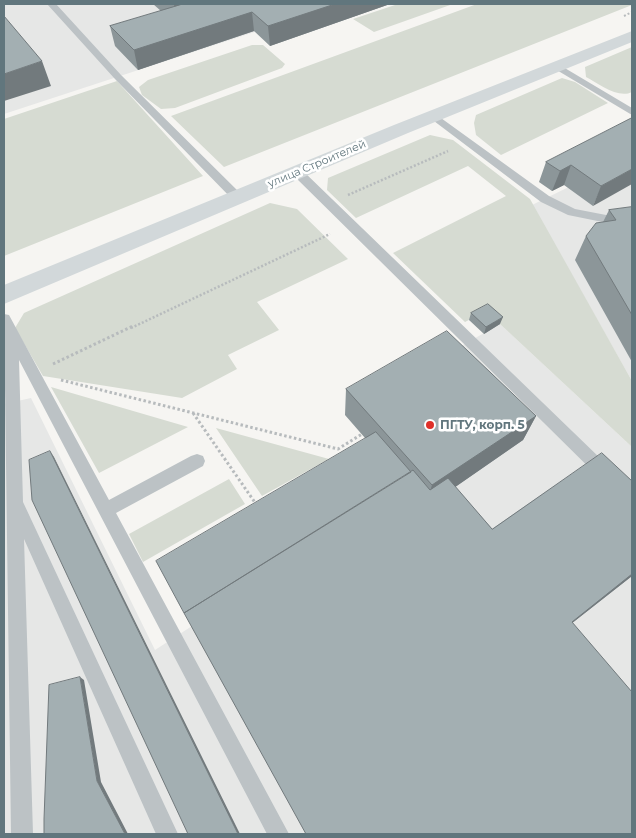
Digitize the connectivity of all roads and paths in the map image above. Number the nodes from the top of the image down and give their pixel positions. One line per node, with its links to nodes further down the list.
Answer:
1 (51, 4): 8 (lane)
2 (632, 36): 3 (main road, улица Строителей)
3 (558, 67): 4 (lane); 5 (main road, улица Строителей)
4 (632, 112)
5 (434, 116): 6 (lane); 7 (main road, улица Строителей)
6 (468, 142): 9 (path); 11 (lane)
7 (298, 173): 8 (main road, улица Строителей); 9 (lane)
8 (238, 198): 12 (main road, улица Строителей)
9 (330, 204): 10 (lane)
10 (351, 224): 14 (path); 20 (lane)
11 (632, 224)
12 (4, 296)
13 (8, 326): 14 (lane); 22 (lane)
14 (33, 373): 15 (path); 24 (lane)
15 (193, 412): 17 (path); 23 (path)
16 (362, 434): 17 (path)
17 (338, 449): 18 (path)
18 (344, 456)
19 (197, 461): 24 (lane)
20 (632, 499)
21 (265, 500): 23 (path)
22 (15, 503): 26 (lane); 27 (lane)
23 (256, 505): 25 (path)
24 (106, 510): 28 (lane)
25 (248, 510)
26 (22, 834)
27 (167, 834)
28 (278, 834)

